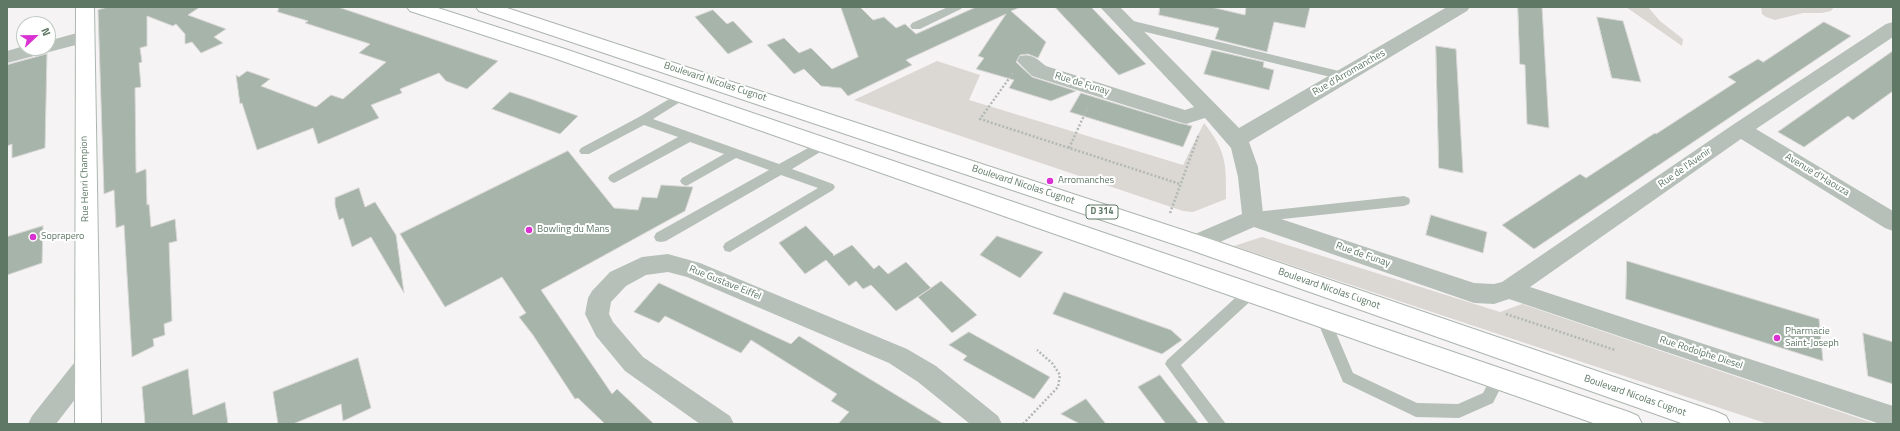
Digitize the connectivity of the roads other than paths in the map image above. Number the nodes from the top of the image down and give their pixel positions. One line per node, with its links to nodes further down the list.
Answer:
1 (85, 7): 10 (main road, Rue Henri Champion)
2 (416, 7): 14 (main road)
3 (485, 7): 30 (main road, Boulevard Nicolas Cugnot / D 314)
4 (957, 7): 8 (lane)
5 (1110, 7): 7 (street)
6 (1461, 7): 13 (street, Rue d'Arromanches)
7 (1125, 23): 13 (lane); 15 (street)
8 (916, 26)
9 (1893, 28): 17 (street, Rue de l'Avenir)
10 (84, 37): 11 (street); 36 (main road, Rue Henri Champion)
11 (56, 45)
12 (1027, 61): 15 (street, Rue de Funay)
13 (1343, 76): 19 (street, Rue d'Arromanches)
14 (680, 96): 16 (lane); 20 (main road)
15 (1208, 109): 19 (street)
16 (643, 120): 18 (lane); 21 (lane)
17 (1741, 129): 28 (street, Avenue d'Haouza); 32 (street, Rue de l'Avenir)
18 (689, 137): 22 (lane); 24 (lane)
19 (1236, 139): 27 (street)
20 (824, 145): 23 (lane); 33 (main road)
21 (585, 150)
22 (735, 153): 23 (lane); 25 (lane)
23 (780, 169): 29 (lane); 31 (lane)
24 (614, 178)
25 (686, 181)
26 (1404, 201): 27 (lane)
27 (1253, 218): 30 (street); 34 (street, Rue de Funay)
28 (1893, 222)
29 (661, 237)
30 (1196, 243): 45 (main road, Boulevard Nicolas Cugnot / D 314)
31 (730, 248)
32 (1509, 290): 34 (street, Rue de l'Avenir); 38 (street, Rue Rodolphe Diesel)
33 (1250, 293): 35 (main road); 43 (lane)
34 (1474, 293)
35 (1323, 318): 37 (main road); 37 (lane)
36 (87, 365): 39 (street); 40 (main road, Rue Henri Champion)
37 (1498, 379): 44 (main road)
38 (1893, 417)
39 (41, 424)
40 (88, 424)
41 (721, 424): 42 (street, Rue Gustave Eiffel)
42 (988, 424)
43 (1218, 424)
44 (1628, 424)
45 (1717, 424)

